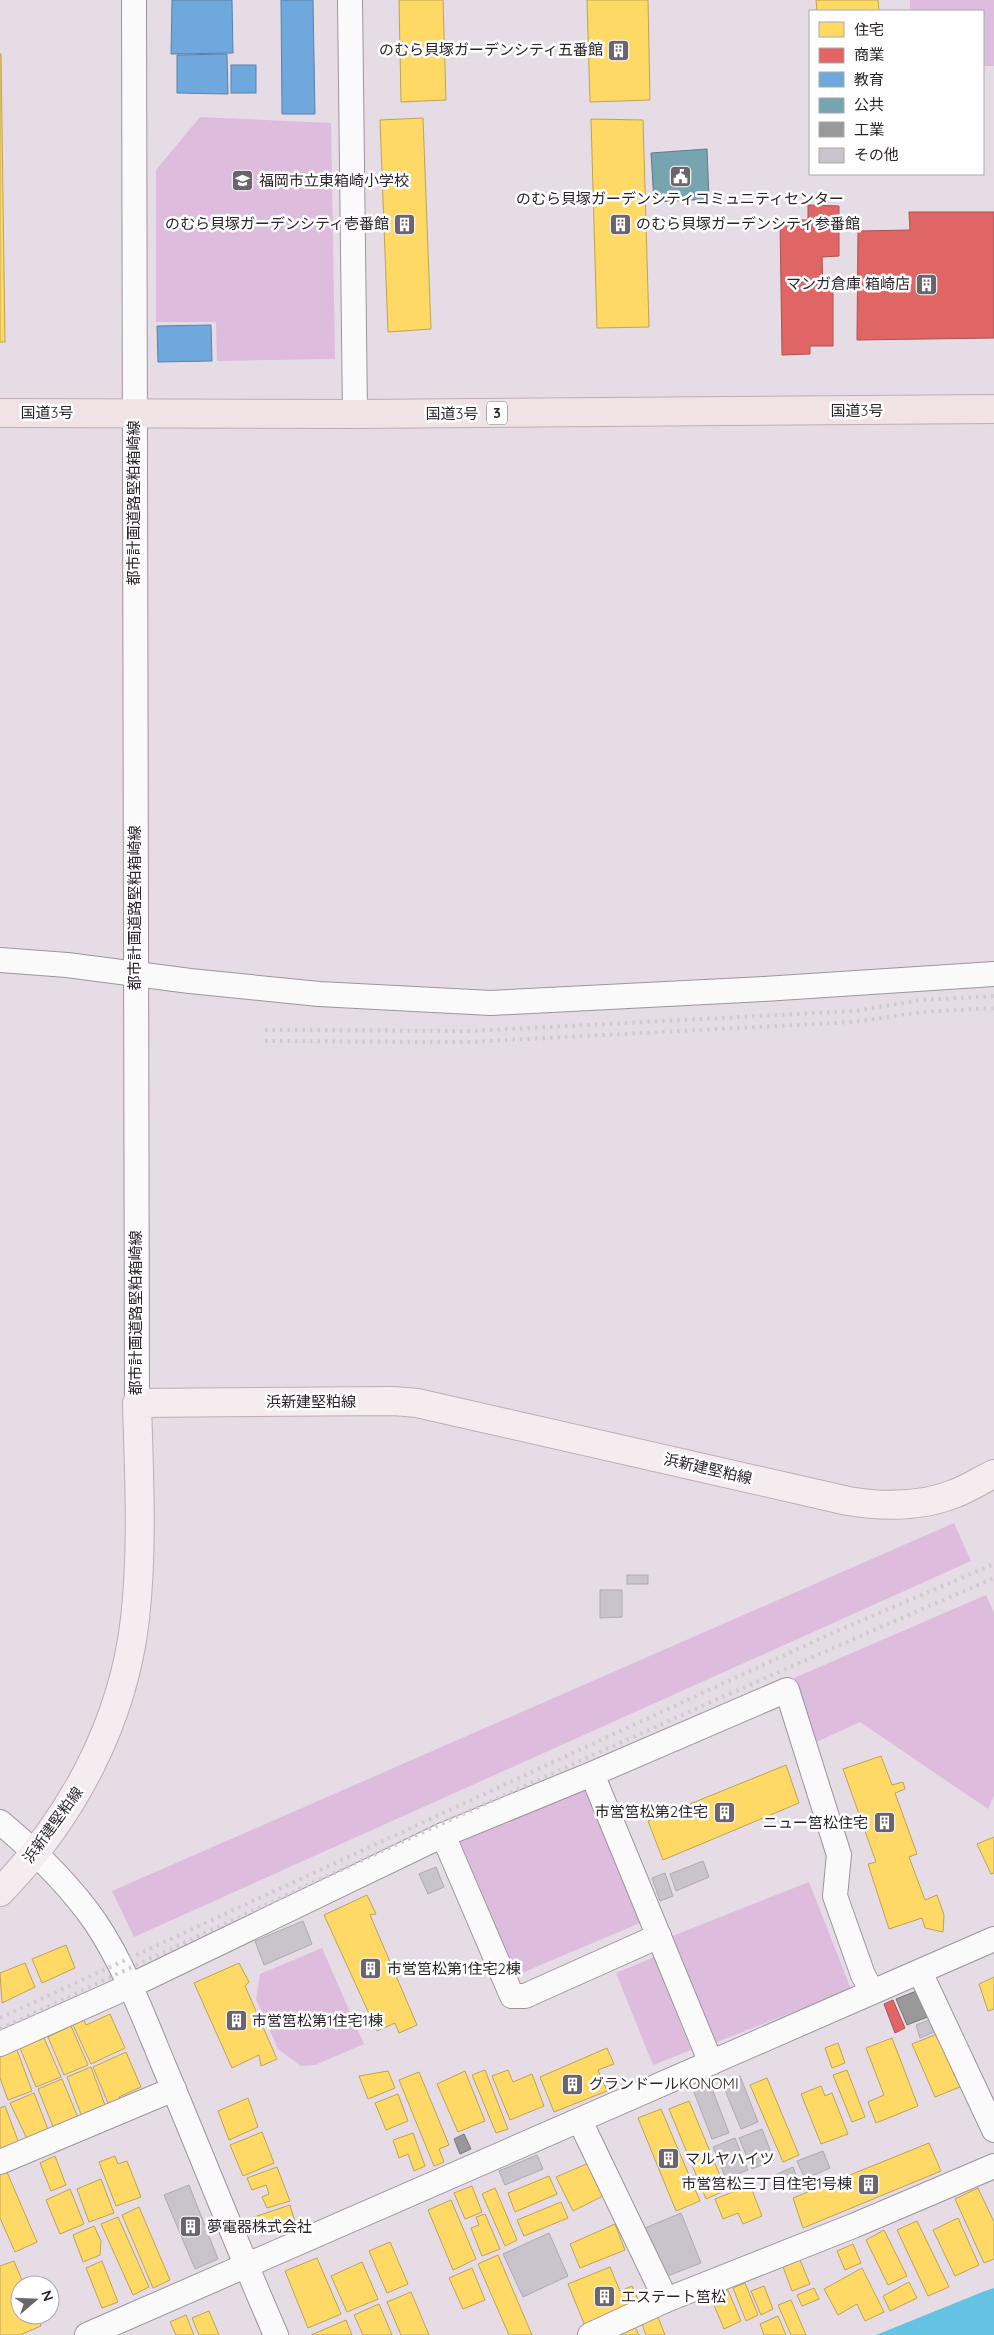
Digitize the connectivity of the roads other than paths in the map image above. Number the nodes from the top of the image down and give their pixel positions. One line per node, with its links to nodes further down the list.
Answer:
1 (134, 0): 5 (street, 都市計画道路堅粕箱崎線)
2 (350, 0): 6 (street)
3 (994, 410): 6 (highway, 国道3号 / 3)
4 (0, 413): 5 (highway, 国道3号 / 3)
5 (134, 413): 6 (highway, 国道3号 / 3); 8 (street, 都市計画道路堅粕箱崎線)
6 (355, 414)
7 (0, 960): 8 (street)
8 (135, 973): 9 (street); 10 (street, 都市計画道路堅粕箱崎線)
9 (994, 974)
10 (136, 1403): 11 (main road, 浜新建堅粕線); 15 (main road, 浜新建堅粕線)
11 (994, 1474)
12 (592, 1774): 14 (street); 17 (street); 21 (street)
13 (0, 1822): 15 (street)
14 (443, 1836): 17 (street); 20 (street)
15 (36, 1852): 16 (main road, 浜新建堅粕線); 20 (street)
16 (0, 1892)
17 (659, 1936): 23 (street)
18 (994, 1940): 19 (street)
19 (920, 1972): 21 (street); 26 (street)
20 (130, 1986): 22 (street); 24 (street)
21 (872, 1991): 23 (street)
22 (0, 2044)
23 (711, 2063): 25 (street)
24 (174, 2089): 27 (street); 29 (street)
25 (580, 2121): 29 (street); 30 (street)
26 (994, 2130)
27 (0, 2162)
28 (994, 2166): 30 (street)
29 (246, 2265): 31 (street); 32 (street)
30 (666, 2300): 33 (street)
31 (87, 2335)
32 (276, 2335)
33 (590, 2335)

